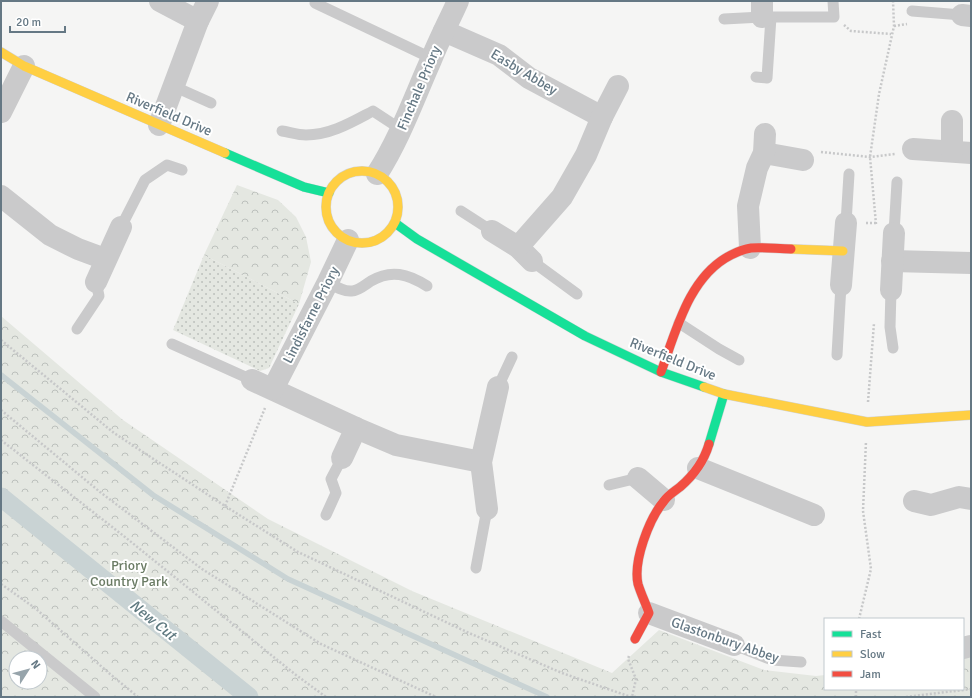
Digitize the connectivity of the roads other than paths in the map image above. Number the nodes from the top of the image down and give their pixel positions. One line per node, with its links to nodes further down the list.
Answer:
1 (160, 1): 10 (street)
2 (208, 1): 10 (street)
3 (458, 1): 11 (street, Finchale Priory)
4 (833, 1): 7 (lane)
5 (315, 3): 13 (lane)
6 (912, 11): 8 (lane)
7 (765, 12): 9 (lane); 15 (lane)
8 (966, 15)
9 (724, 19)
10 (198, 21): 16 (street)
11 (444, 31): 13 (street, Finchale Priory); 20 (street, Easby Abbey)
12 (1, 52): 14 (street, Riverfield Drive)
13 (431, 58): 23 (street, Finchale Priory)
14 (24, 66): 19 (street); 22 (street, Riverfield Drive)
15 (756, 77)
16 (173, 86): 18 (lane); 22 (street)
17 (618, 86): 20 (street)
18 (211, 103)
19 (1, 112)
20 (602, 117): 43 (street)
21 (952, 121): 26 (street)
22 (159, 125): 32 (street, Riverfield Drive)
23 (402, 130): 24 (lane); 29 (street, Finchale Priory)
24 (282, 131)
25 (913, 149): 26 (street)
26 (961, 152)
27 (803, 160): 41 (street)
28 (182, 170): 37 (lane)
29 (377, 174): 32 (street); 36 (street)
30 (849, 174): 35 (lane)
31 (897, 182): 39 (lane)
32 (329, 193): 40 (street)
33 (1, 196): 44 (street)
34 (461, 211): 38 (lane)
35 (846, 223): 42 (street)
36 (395, 224): 40 (street); 60 (street, Riverfield Drive)
37 (121, 227): 44 (street)
38 (492, 231): 43 (street)
39 (885, 232): 45 (street)
40 (348, 240): 48 (street, Lindisfarne Priory)
41 (750, 248): 42 (street); 53 (street)
42 (843, 251): 49 (street)
43 (525, 254): 52 (lane)
44 (106, 259): 47 (street)
45 (892, 261): 46 (street); 51 (street)
46 (971, 263)
47 (96, 282): 54 (lane)
48 (328, 282): 50 (lane); 63 (street, Lindisfarne Priory)
49 (841, 285): 57 (lane)
50 (427, 286)
51 (891, 290): 56 (lane)
52 (577, 294)
53 (679, 322): 59 (lane); 60 (street)
54 (77, 330)
55 (172, 344): 61 (lane)
56 (893, 348)
57 (837, 355)
58 (512, 357): 62 (lane)
59 (739, 360)
60 (661, 372): 64 (street, Riverfield Drive)
61 (252, 380): 63 (street)
62 (498, 387): 68 (street)
63 (273, 389): 66 (street)
64 (724, 394): 65 (street, Riverfield Drive); 69 (street)
65 (971, 415)
66 (356, 428): 67 (street); 68 (street)
67 (342, 458): 76 (lane)
68 (481, 462): 75 (street)
69 (698, 468): 73 (street); 77 (street)
70 (638, 478): 71 (lane); 73 (street)
71 (609, 485)
72 (971, 498): 74 (street)
73 (664, 500): 79 (street)
74 (914, 501)
75 (487, 510): 78 (lane)
76 (326, 514)
77 (814, 515)
78 (476, 568)
79 (649, 613): 81 (street); 82 (street, Glastonbury Abbey)
80 (1, 621): 84 (lane)
81 (635, 639)
82 (734, 645): 83 (lane, Glastonbury Abbey)
83 (801, 662)
84 (95, 697)

